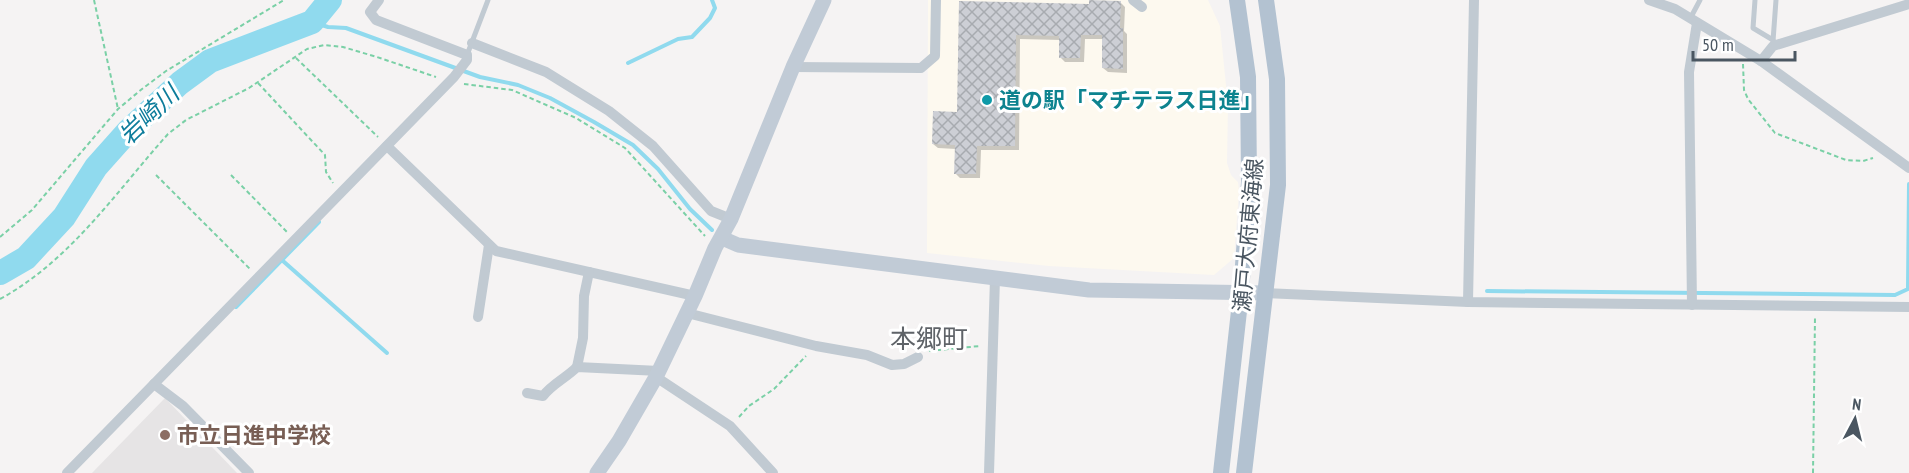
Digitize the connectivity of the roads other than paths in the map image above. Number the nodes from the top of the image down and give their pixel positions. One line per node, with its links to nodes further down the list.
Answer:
1 (379, 0): 16 (street)
2 (488, 0): 14 (lane)
3 (824, 0): 18 (street)
4 (936, 0): 18 (street)
5 (1237, 0): 26 (main road, 瀬戸大府東海線)
6 (1266, 0): 27 (main road, 瀬戸大府東海線)
7 (1474, 0): 29 (street)
8 (1649, 0): 13 (street)
9 (1700, 0): 13 (lane)
10 (1755, 0): 15 (lane)
11 (1776, 0): 15 (lane)
12 (1909, 4): 15 (street)
13 (1693, 21): 17 (street); 30 (street)
14 (472, 43): 16 (lane); 21 (street)
15 (1773, 43): 17 (street)
16 (467, 58): 19 (street)
17 (1761, 62): 20 (street)
18 (793, 68): 21 (street)
19 (387, 146): 23 (street); 37 (street)
20 (1909, 168)
21 (731, 219): 22 (street)
22 (719, 243): 25 (street); 28 (street)
23 (489, 245): 24 (street); 33 (street)
24 (589, 272): 28 (street); 35 (street)
25 (995, 278): 26 (street); 43 (street)
26 (1241, 293): 27 (street); 44 (main road, 瀬戸大府東海線)
27 (1266, 293): 29 (street); 45 (main road, 瀬戸大府東海線)
28 (695, 296): 32 (street)
29 (1468, 302): 30 (street)
30 (1692, 305): 31 (street)
31 (1909, 307)
32 (687, 313): 34 (street); 36 (street)
33 (478, 317)
34 (918, 357)
35 (578, 367): 36 (street); 38 (street)
36 (658, 374): 41 (street); 42 (street)
37 (154, 384): 39 (street); 40 (street)
38 (526, 393)
39 (67, 473)
40 (249, 473)
41 (597, 473)
42 (773, 473)
43 (989, 473)
44 (1221, 473)
45 (1244, 473)

